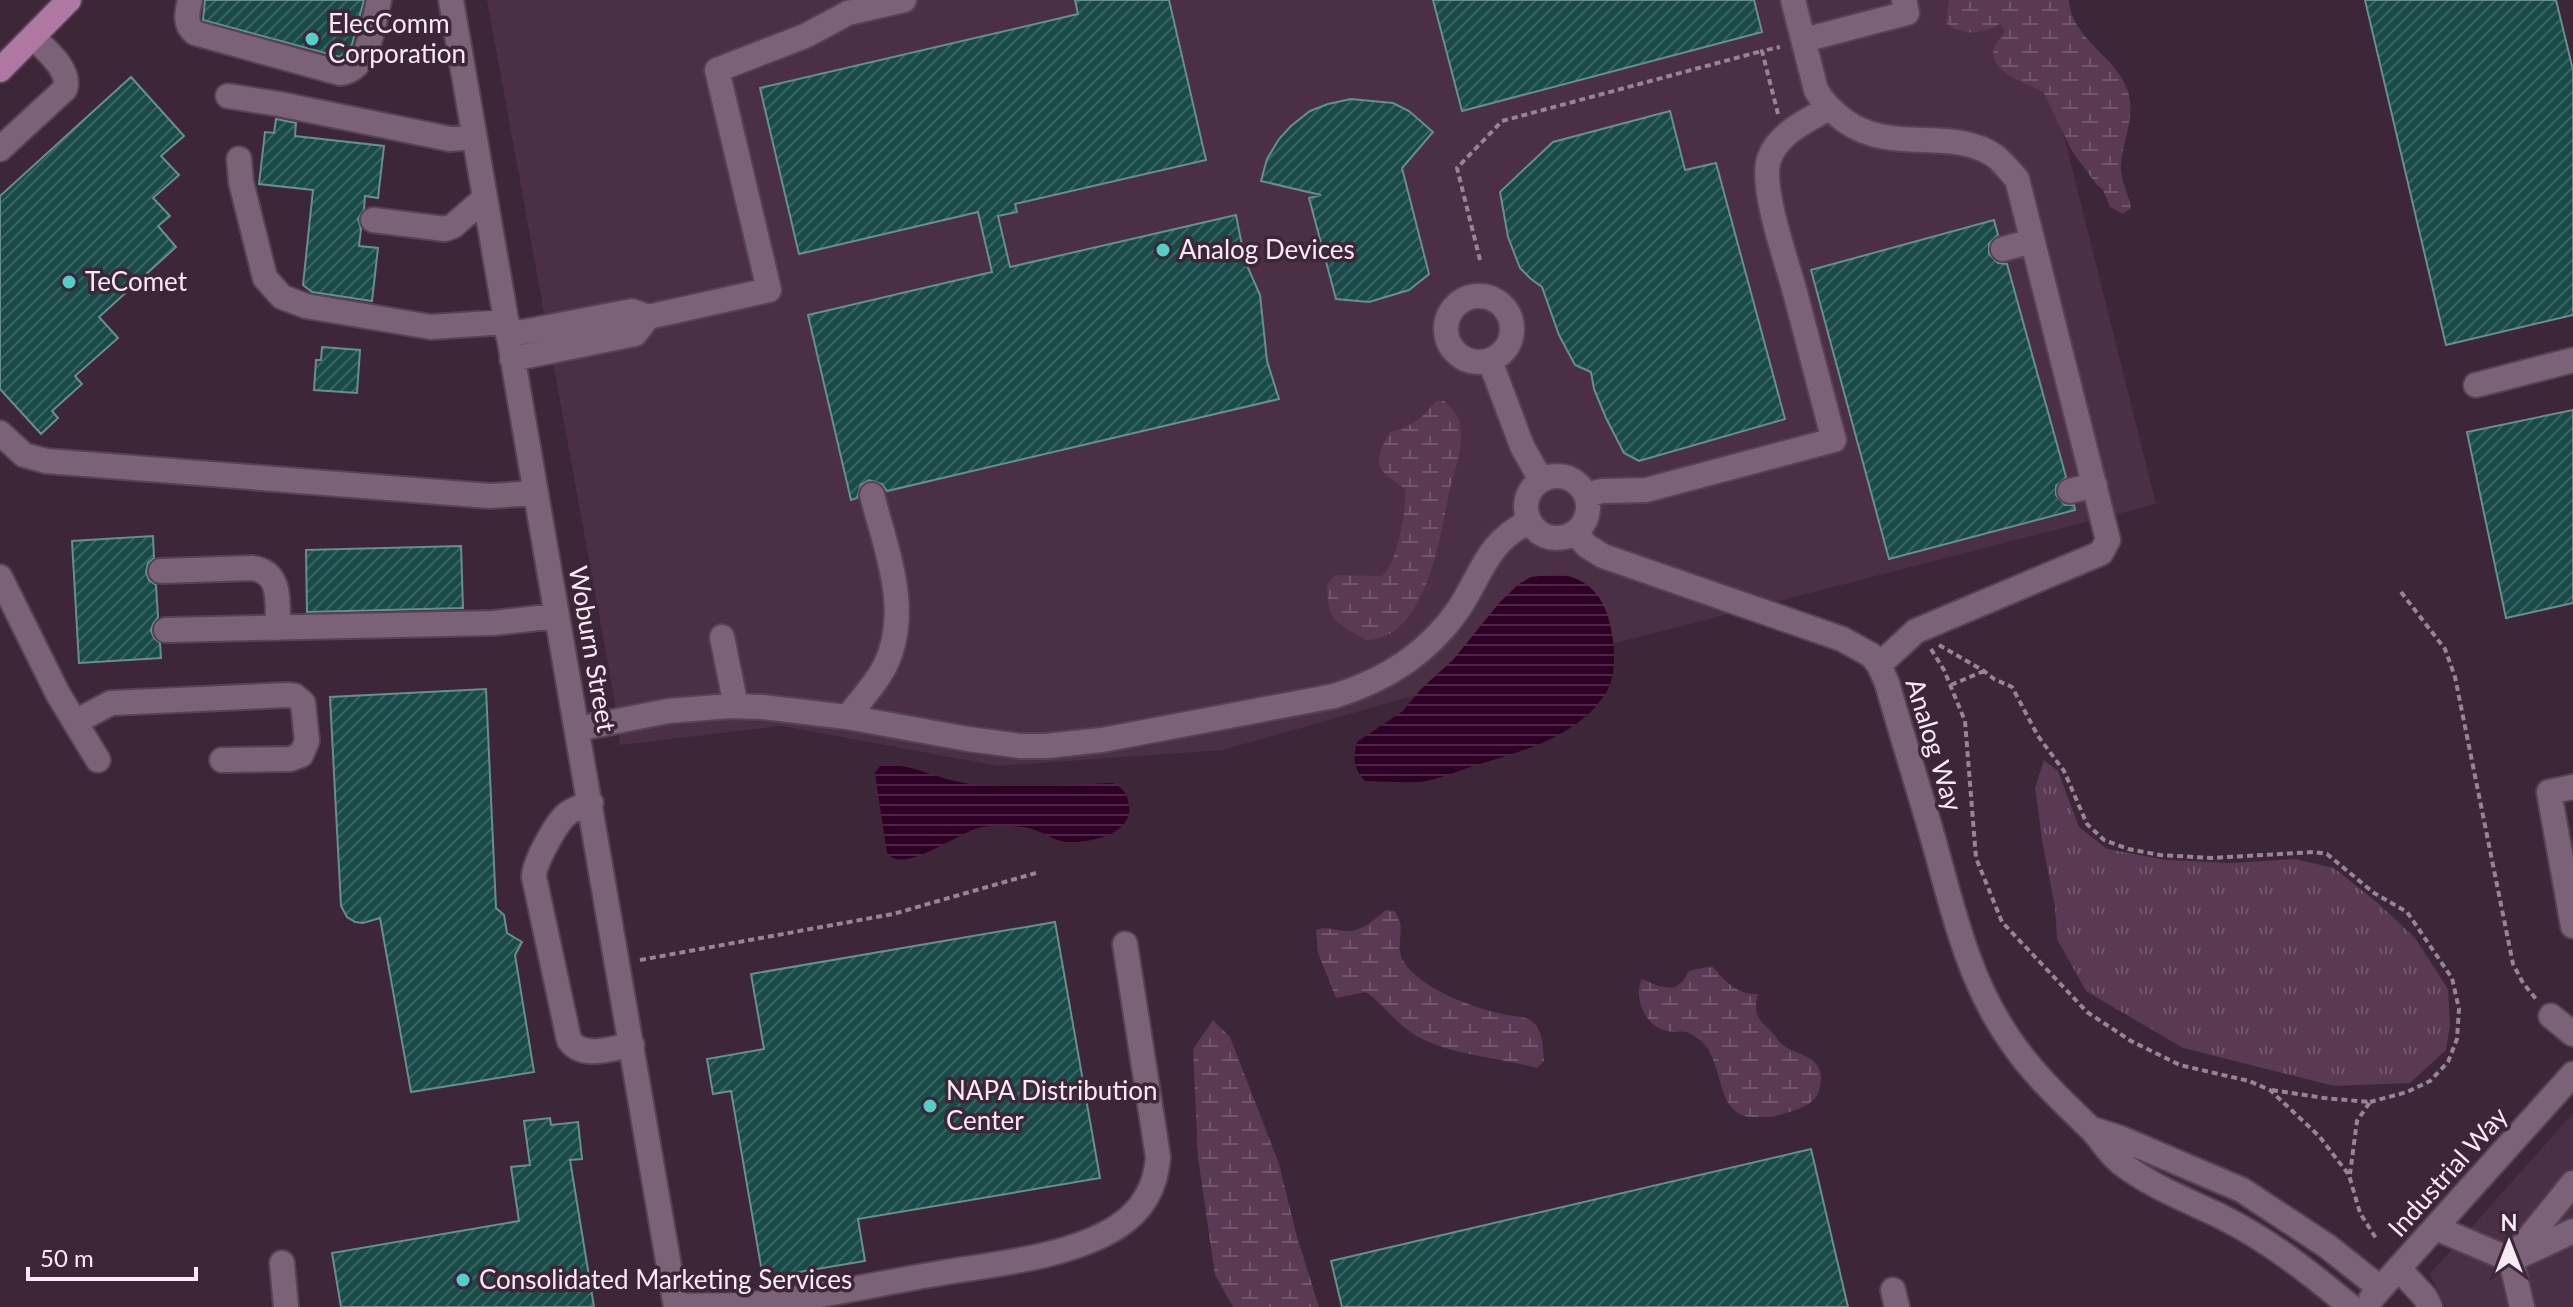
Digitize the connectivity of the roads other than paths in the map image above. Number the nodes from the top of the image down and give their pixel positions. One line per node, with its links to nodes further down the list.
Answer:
1 (69, 0): 8 (main road)
2 (190, 0): 3 (street)
3 (379, 0)
4 (451, 0): 13 (street, Woburn Street)
5 (904, 0): 20 (street)
6 (1793, 0): 9 (street)
7 (1904, 0): 9 (street)
8 (34, 38): 10 (main road); 14 (street)
9 (1804, 40): 12 (street)
10 (0, 70)
11 (228, 96): 13 (street)
12 (1829, 108): 18 (street); 30 (street)
13 (474, 137): 16 (street, Woburn Street)
14 (0, 149)
15 (239, 159): 20 (street)
16 (485, 198): 17 (street); 20 (street, Woburn Street)
17 (373, 220)
18 (2032, 241): 19 (street); 26 (street)
19 (2003, 249)
20 (509, 339): 28 (street, Woburn Street)
21 (2573, 360): 23 (street)
22 (1490, 361): 25 (street)
23 (2476, 385)
24 (0, 433): 28 (street)
25 (1541, 480): 30 (street); 31 (street)
26 (2095, 485): 27 (street); 39 (street)
27 (2070, 491)
28 (536, 493): 35 (street, Woburn Street)
29 (872, 495): 41 (street)
30 (1586, 495): 32 (street)
31 (1529, 522): 32 (street); 41 (street)
32 (1575, 533): 39 (street, Analog Way)
33 (161, 571): 36 (street)
34 (0, 577): 42 (street)
35 (557, 616): 36 (street); 43 (street, Woburn Street)
36 (278, 628): 37 (street)
37 (166, 630)
38 (722, 637): 40 (street)
39 (1879, 665): 55 (street, Analog Way)
40 (736, 706): 41 (street); 43 (street)
41 (847, 717)
42 (75, 722): 44 (street); 45 (street)
43 (577, 729): 47 (street, Woburn Street)
44 (98, 760)
45 (222, 760)
46 (2573, 787): 48 (street)
47 (591, 803): 53 (street, Woburn Street); 53 (street)
48 (2567, 858): 49 (street)
49 (2573, 926)
50 (1125, 944): 64 (street)
51 (2551, 1016): 52 (street)
52 (2573, 1034)
53 (632, 1045): 64 (street, Woburn Street)
54 (2573, 1074): 57 (street, Industrial Way)
55 (2092, 1129): 62 (street, Analog Way); 65 (street, Analog Way)
56 (2573, 1183): 59 (street)
57 (2436, 1228): 59 (street); 61 (street, Industrial Way)
58 (2573, 1231): 59 (street)
59 (2511, 1260): 68 (street)
60 (282, 1263): 63 (street)
61 (2399, 1269): 62 (street, Industrial Way); 67 (street)
62 (2380, 1288): 66 (street, Industrial Way)
63 (286, 1307)
64 (676, 1307)
65 (2351, 1307)
66 (2364, 1307)
67 (2430, 1307)
68 (2522, 1307)

